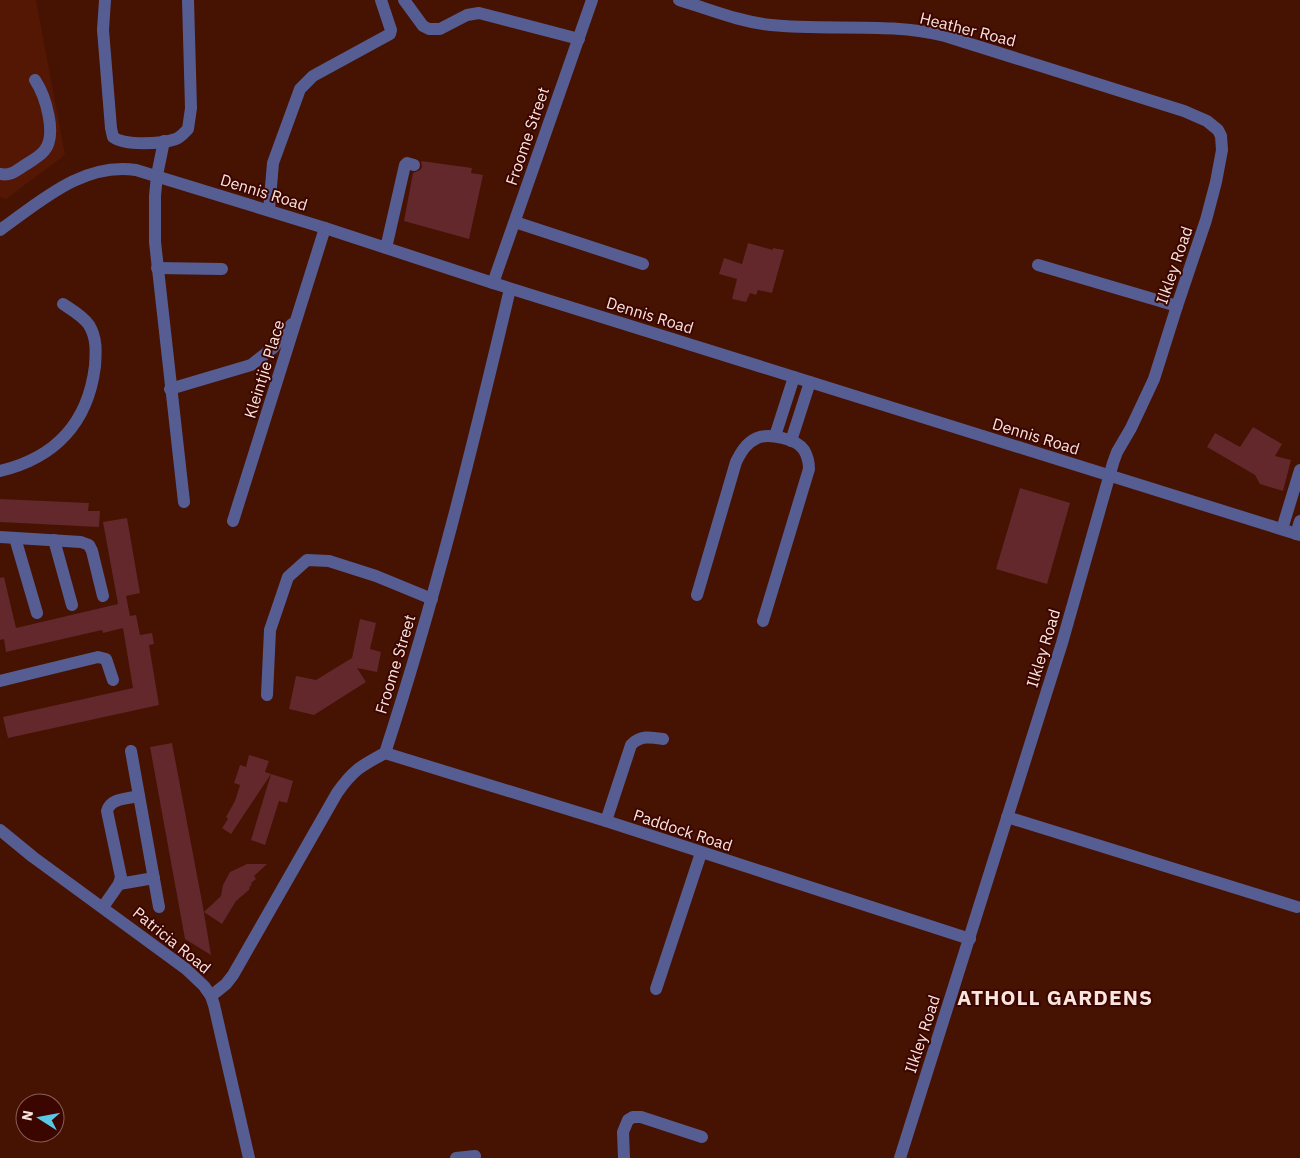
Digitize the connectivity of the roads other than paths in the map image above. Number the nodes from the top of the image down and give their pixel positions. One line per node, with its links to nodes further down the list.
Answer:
1 (105, 0): 9 (street)
2 (188, 0): 9 (street)
3 (380, 0): 14 (street)
4 (404, 0): 7 (street)
5 (592, 0): 7 (street, Froome Street)
6 (679, 0): 10 (street, Heather Road)
7 (578, 39): 15 (street, Froome Street)
8 (35, 80): 12 (street)
9 (164, 141): 13 (street)
10 (1222, 150): 26 (street, Ilkley Road)
11 (414, 165): 18 (street)
12 (0, 174)
13 (157, 175): 14 (street, Dennis Road); 17 (street, Dennis Road); 21 (street)
14 (268, 210): 16 (street, Dennis Road)
15 (515, 222): 19 (street); 23 (street, Froome Street)
16 (325, 228): 18 (street, Dennis Road); 27 (street, Kleintjie Place)
17 (0, 230)
18 (386, 248): 23 (street, Dennis Road)
19 (643, 264)
20 (1038, 265): 26 (street)
21 (157, 268): 22 (street); 30 (street)
22 (222, 269)
23 (493, 283): 24 (street, Dennis Road)
24 (510, 289): 28 (street, Dennis Road); 46 (street, Froome Street)
25 (63, 304): 34 (street)
26 (1177, 306): 35 (street, Ilkley Road)
27 (296, 319): 30 (street); 37 (street, Kleintjie Place)
28 (794, 377): 29 (street, Dennis Road); 31 (street)
29 (810, 382): 32 (street); 35 (street, Dennis Road)
30 (170, 388): 36 (street)
31 (775, 436): 32 (street); 44 (street)
32 (791, 441): 49 (street)
33 (1300, 470): 39 (street)
34 (0, 471)
35 (1110, 476): 39 (street, Dennis Road); 57 (street, Ilkley Road)
36 (184, 502)
37 (233, 521)
38 (1300, 521): 40 (street)
39 (1282, 530): 40 (street, Dennis Road)
40 (1298, 535)
41 (0, 537): 42 (street)
42 (15, 538): 43 (street); 48 (street)
43 (54, 540): 45 (street); 47 (street)
44 (697, 595)
45 (103, 596)
46 (432, 599): 52 (street); 55 (street, Froome Street)
47 (72, 605)
48 (37, 613)
49 (763, 621)
50 (113, 680): 51 (street)
51 (0, 681)
52 (267, 695)
53 (663, 739): 58 (street)
54 (131, 751): 56 (street)
55 (385, 753): 58 (street, Paddock Road); 68 (street)
56 (139, 796): 61 (street); 62 (street)
57 (1007, 817): 65 (street); 66 (street, Ilkley Road)
58 (606, 822): 60 (street, Paddock Road)
59 (0, 830): 63 (street, Patricia Road)
60 (701, 853): 66 (street, Paddock Road); 67 (street)
61 (154, 878): 62 (street); 64 (street)
62 (119, 884): 63 (street)
63 (104, 907): 68 (street, Patricia Road)
64 (159, 907)
65 (1297, 907)
66 (970, 939): 74 (street, Ilkley Road)
67 (656, 989)
68 (211, 996): 71 (street, Patricia Road)
69 (702, 1136): 73 (street)
70 (475, 1156): 72 (street)
71 (249, 1158)
72 (456, 1158)
73 (624, 1158)
74 (900, 1158)

